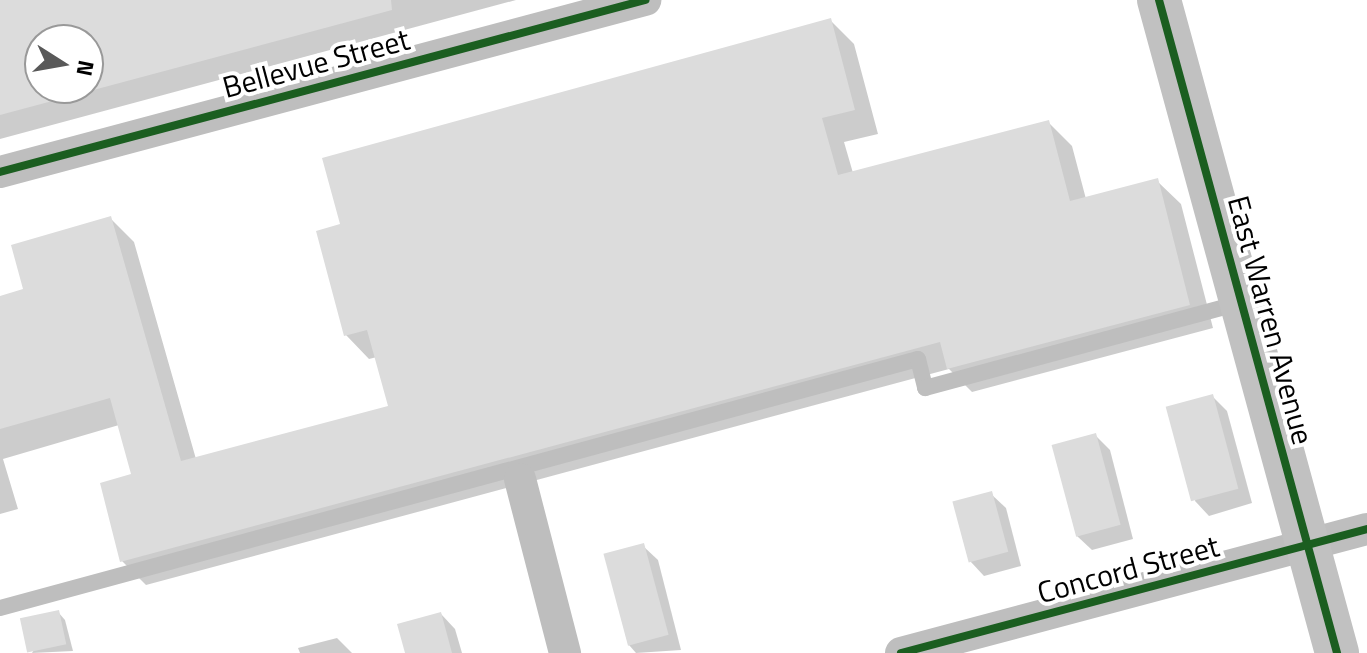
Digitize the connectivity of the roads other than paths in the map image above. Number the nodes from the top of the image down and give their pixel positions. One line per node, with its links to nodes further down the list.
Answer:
1 (645, 0): 3 (street, Bellevue Street)
2 (1159, 0): 4 (main road, East Warren Avenue)
3 (0, 172)
4 (1241, 303): 7 (main road, East Warren Avenue); 8 (lane)
5 (520, 479): 9 (street)
6 (1367, 529): 7 (street, Concord Street)
7 (1309, 546): 10 (street, Concord Street); 11 (main road, East Warren Avenue)
8 (0, 608)
9 (565, 653)
10 (901, 653)
11 (1337, 653)

